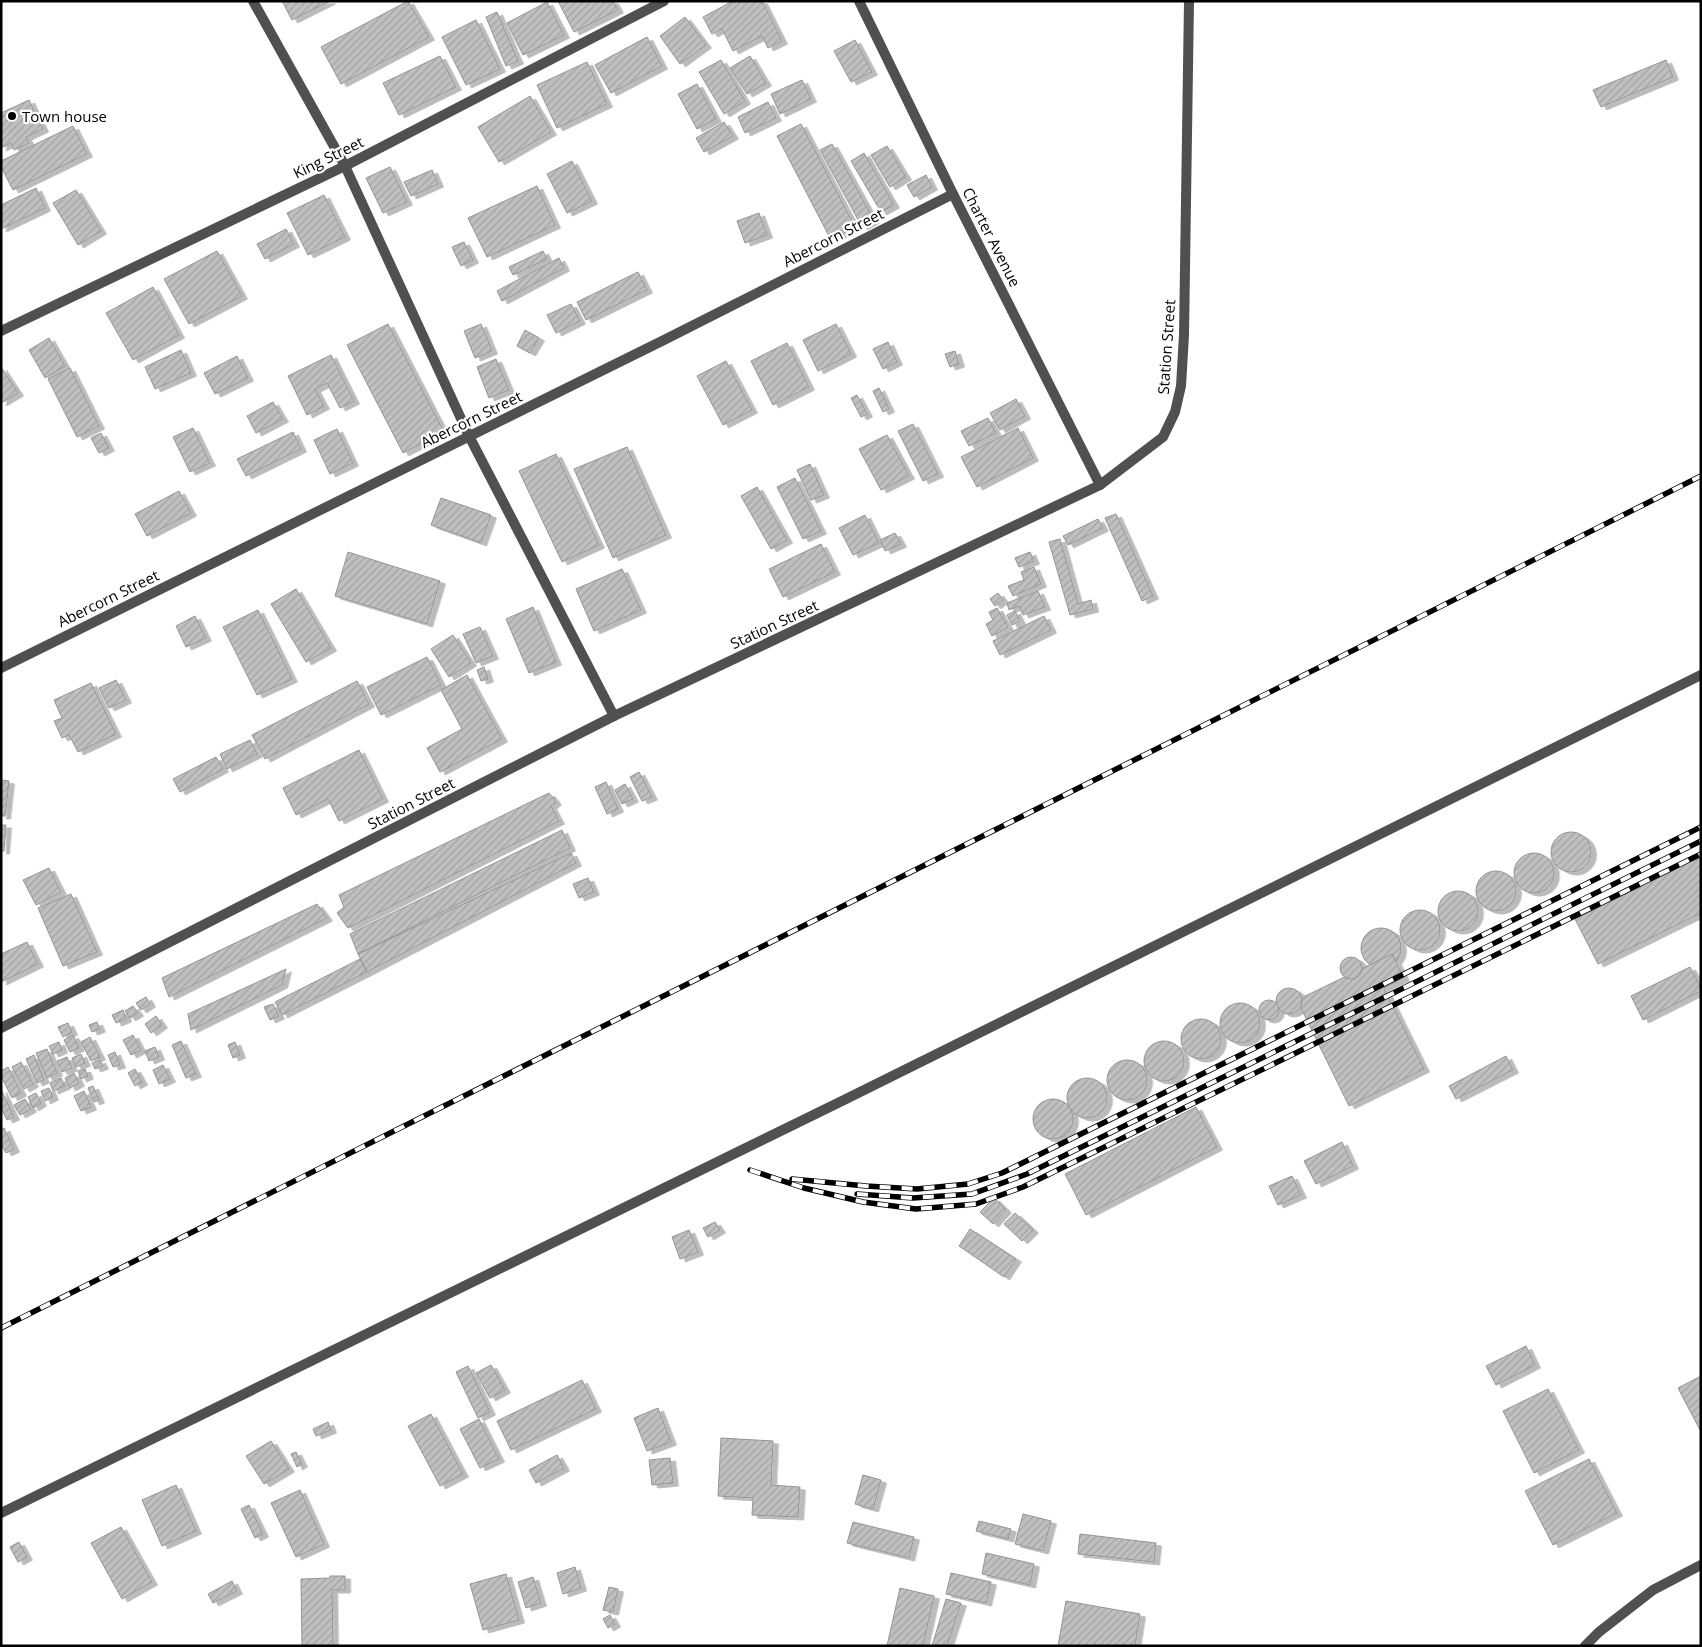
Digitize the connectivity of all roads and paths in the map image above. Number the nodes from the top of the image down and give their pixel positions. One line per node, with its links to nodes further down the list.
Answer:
1 (253, 1): 5 (street)
2 (664, 1): 5 (street, King Street)
3 (859, 1): 6 (street, Charter Avenue)
4 (1189, 1): 9 (street, Station Street)
5 (345, 166): 7 (street, King Street); 8 (street)
6 (953, 194): 8 (street, Abercorn Street); 9 (street, Charter Avenue)
7 (1, 330)
8 (469, 436): 10 (street, Abercorn Street); 12 (street)
9 (1100, 485): 12 (street, Station Street)
10 (1, 668)
11 (1701, 674): 14 (street)
12 (614, 716): 13 (street, Station Street)
13 (1, 1028)
14 (1, 1513)
15 (1701, 1565): 16 (street)
16 (1585, 1646)

